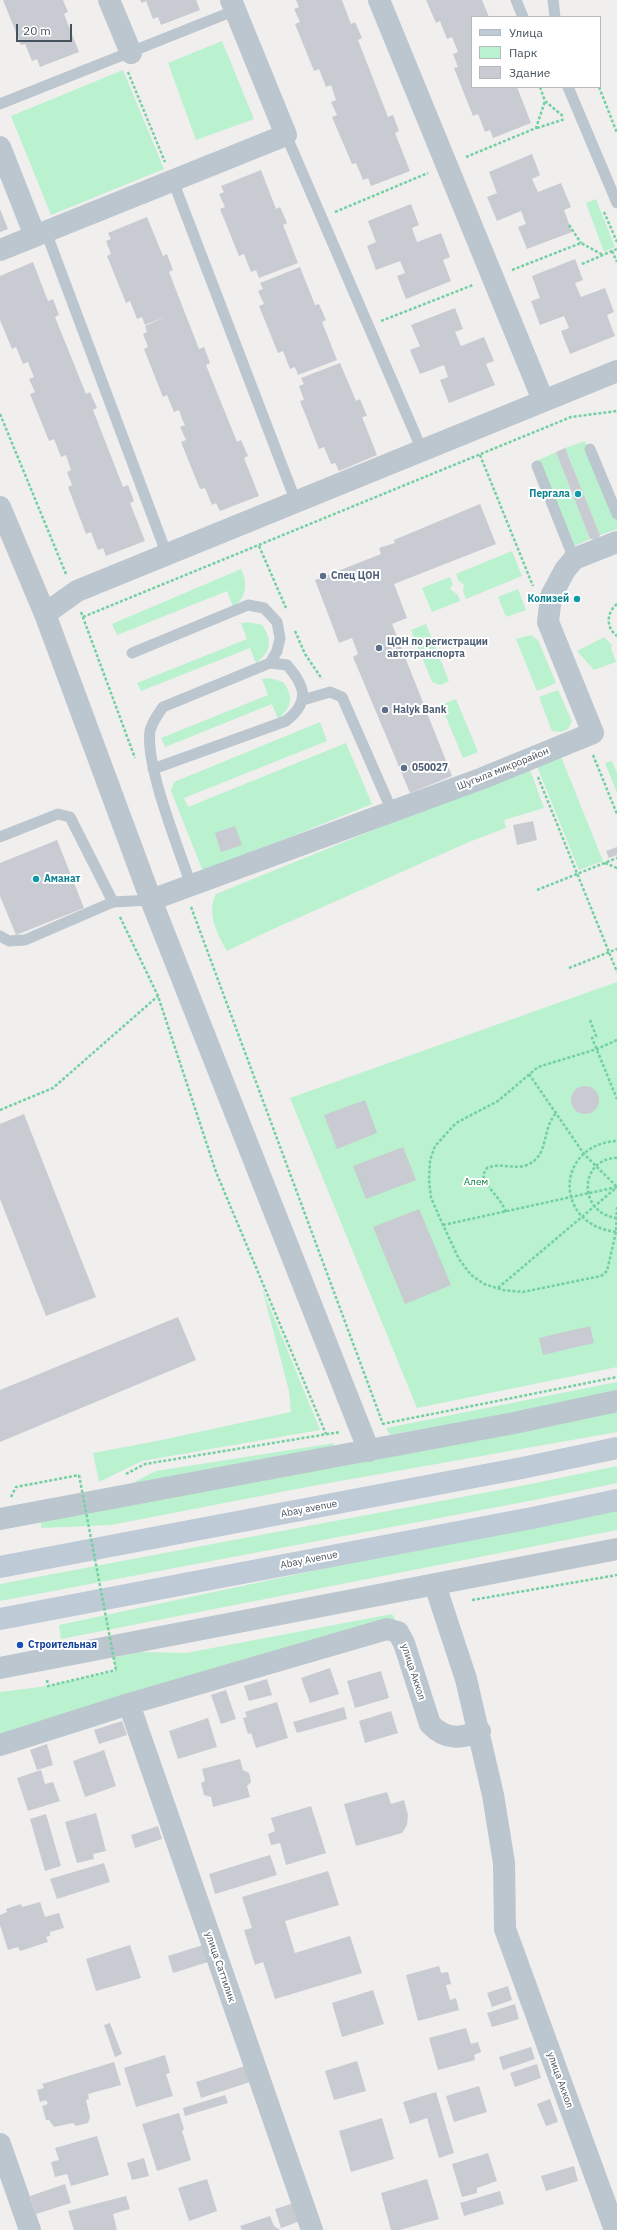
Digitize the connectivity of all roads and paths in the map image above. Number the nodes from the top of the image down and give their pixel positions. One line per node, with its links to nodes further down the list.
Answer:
1 (109, 0): 8 (street)
2 (379, 0): 20 (street)
3 (516, 0): 6 (lane)
4 (554, 0): 7 (lane)
5 (234, 5): 8 (lane); 18 (street)
6 (523, 16)
7 (555, 16)
8 (126, 55): 13 (lane); 21 (path)
9 (540, 88): 12 (path)
10 (568, 88): 22 (lane)
11 (599, 88): 17 (path)
12 (545, 101): 14 (path); 16 (path)
13 (0, 104)
14 (565, 119): 15 (path); 16 (path)
15 (568, 125)
16 (536, 128): 20 (path)
17 (617, 132)
18 (286, 135): 21 (street); 23 (lane)
19 (0, 147): 25 (street)
20 (447, 165): 23 (path); 33 (street)
21 (173, 182): 25 (street); 40 (lane)
22 (617, 203)
23 (322, 218): 37 (lane)
24 (569, 225): 26 (path)
25 (40, 234): 28 (street); 44 (lane)
26 (581, 243)
27 (617, 249): 29 (path)
28 (0, 250)
29 (612, 251): 30 (path); 31 (path)
30 (617, 262)
31 (582, 264)
32 (617, 371): 33 (street)
33 (543, 400): 37 (street)
34 (617, 411): 38 (path)
35 (0, 414): 47 (path)
36 (590, 449): 42 (lane)
37 (422, 450): 40 (street)
38 (480, 455): 46 (path); 50 (path)
39 (537, 466): 45 (lane)
40 (296, 502): 44 (street)
41 (0, 507): 49 (street)
42 (617, 514)
43 (617, 542): 45 (street)
44 (167, 555): 47 (street)
45 (574, 559): 55 (street)
46 (536, 593)
47 (74, 594): 49 (street); 50 (path)
48 (617, 604): 51 (path)
49 (44, 614): 68 (street)
50 (83, 617): 57 (path)
51 (617, 636)
52 (132, 653): 53 (lane)
53 (270, 663): 54 (lane); 58 (lane)
54 (303, 700): 58 (lane); 59 (lane)
55 (585, 736): 56 (street, Шугыла микрорайон); 60 (path)
56 (530, 758): 59 (street, Шугыла микрорайон); 65 (path)
57 (137, 764)
58 (153, 769): 66 (lane)
59 (392, 811): 66 (street, Шугыла микрорайон)
60 (617, 814)
61 (0, 837): 69 (lane)
62 (617, 858): 63 (path)
63 (605, 863): 64 (path); 65 (path)
64 (617, 868)
65 (576, 874): 67 (path); 72 (path)
66 (188, 887): 68 (street, Шугыла микрорайон); 98 (path)
67 (537, 890)
68 (151, 900): 69 (lane); 102 (street)
69 (113, 902): 70 (lane); 75 (path)
70 (0, 936)
71 (617, 949): 72 (path)
72 (609, 952): 73 (path); 74 (path)
73 (569, 968)
74 (617, 972)
75 (158, 996): 81 (path); 100 (path)
76 (590, 1020): 78 (path)
77 (617, 1040): 78 (path)
78 (597, 1049): 79 (path); 80 (path)
79 (529, 1074): 82 (path); 95 (path)
80 (617, 1099)
81 (0, 1110)
82 (557, 1112): 84 (path); 92 (path)
83 (617, 1141): 84 (path)
84 (584, 1154): 86 (path); 89 (path)
85 (617, 1158): 86 (path)
86 (597, 1166): 87 (path); 88 (path)
87 (617, 1187): 88 (path); 91 (path)
88 (588, 1194): 89 (path); 91 (path)
89 (571, 1198): 92 (path); 93 (path)
90 (617, 1204): 94 (path)
91 (594, 1207): 93 (path); 94 (path)
92 (506, 1212): 95 (path)
93 (582, 1218): 96 (path); 97 (path)
94 (617, 1218): 96 (path)
95 (443, 1225): 97 (path)
96 (616, 1232): 97 (path)
97 (498, 1288)
98 (617, 1377)
99 (617, 1401): 102 (street)
100 (326, 1434)
101 (617, 1448): 107 (main road, Abay avenue)
102 (369, 1451): 105 (street)
103 (16, 1487): 111 (path, bridge)
104 (617, 1500): 109 (main road, Abay Avenue)
105 (0, 1519)
106 (617, 1549): 108 (street)
107 (0, 1567)
108 (435, 1585): 110 (street); 113 (street, улица Аккол)
109 (0, 1618)
110 (0, 1668)
111 (48, 1686)
112 (129, 1704): 113 (street, улица Аккол); 114 (street); 117 (street, улица Саттилик)
113 (480, 1731): 118 (street, улица Аккол)
114 (0, 1745)
115 (0, 2144): 116 (street)
116 (30, 2230)
117 (312, 2230)
118 (615, 2230)

